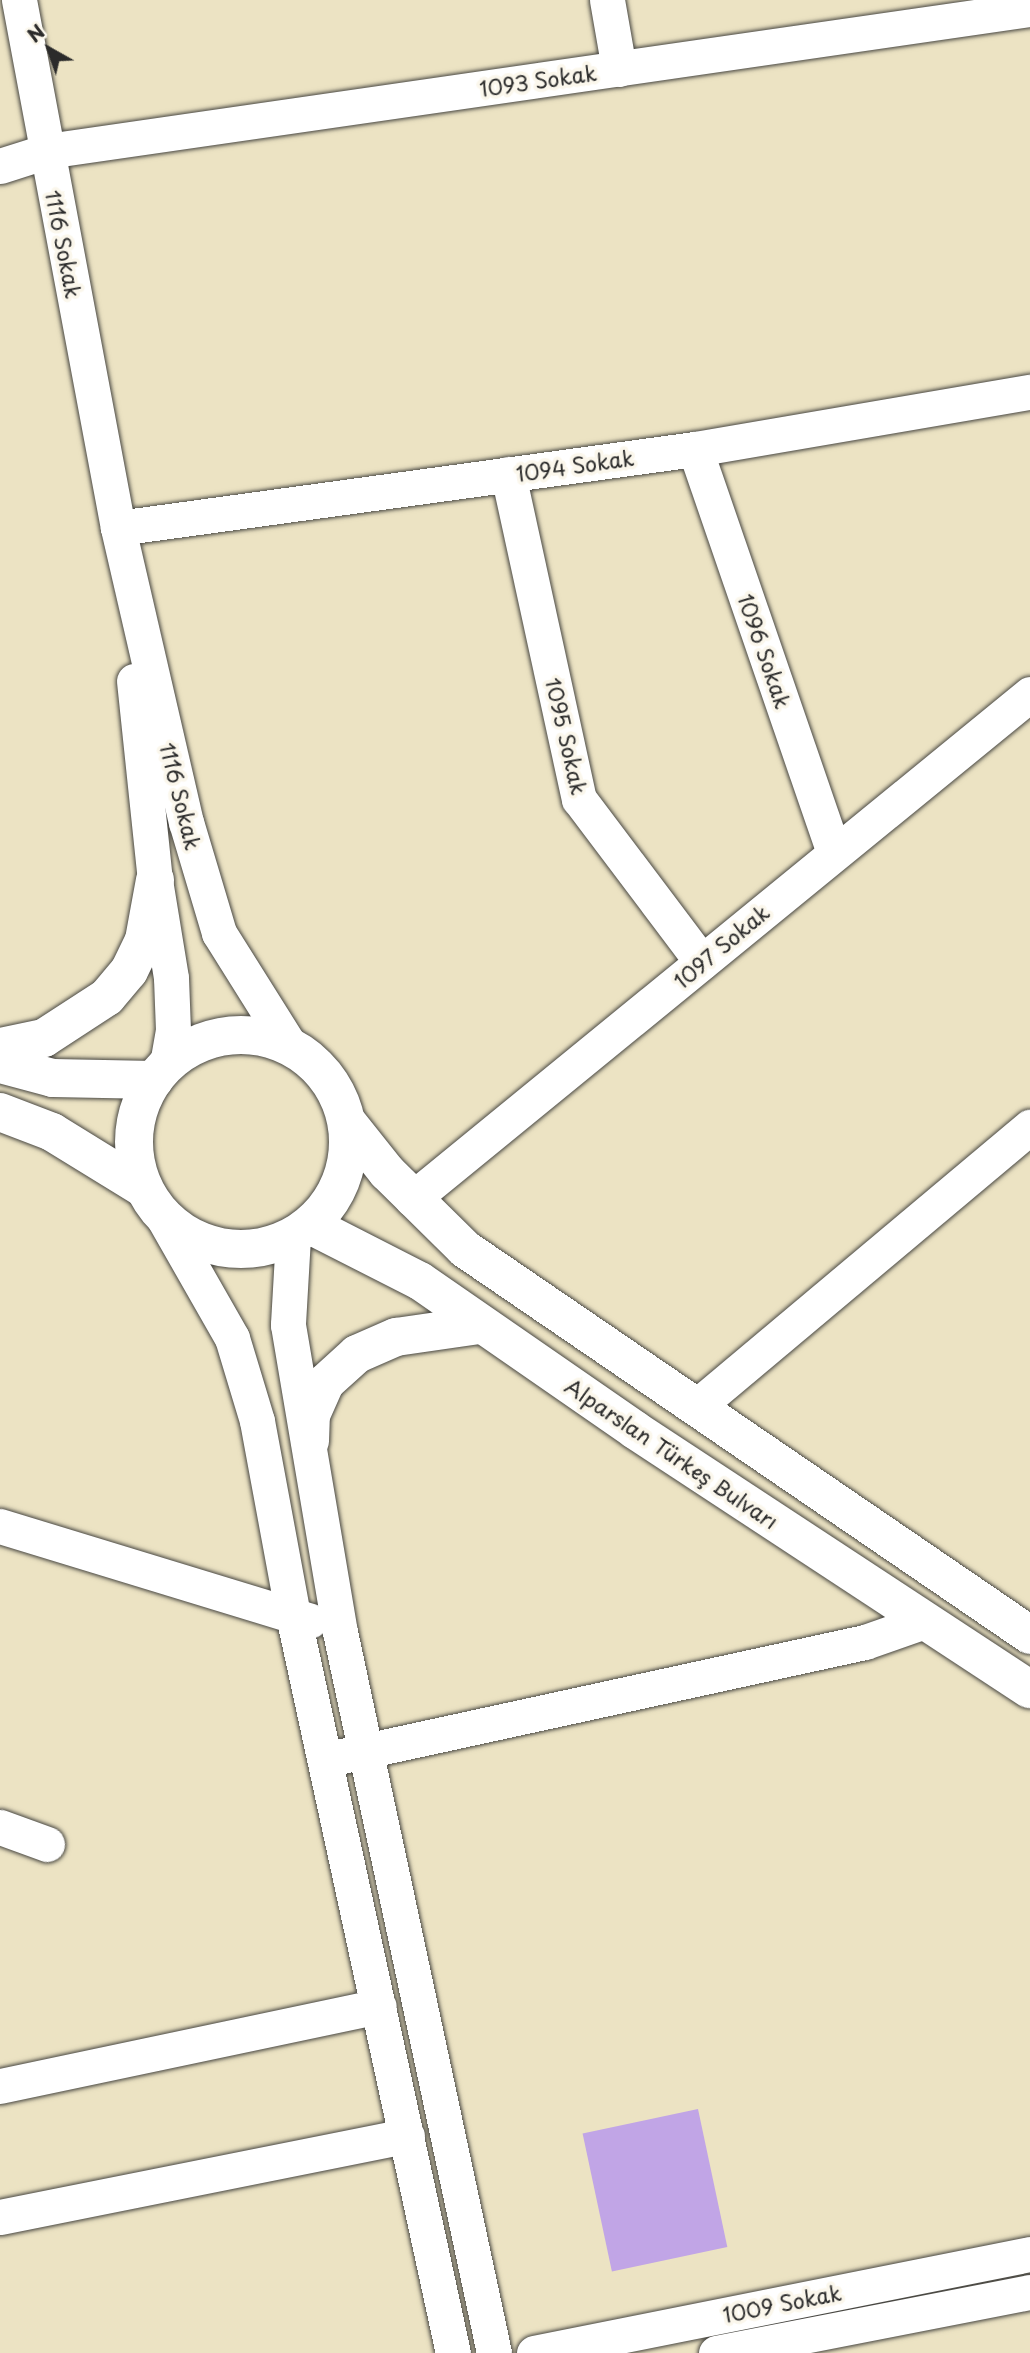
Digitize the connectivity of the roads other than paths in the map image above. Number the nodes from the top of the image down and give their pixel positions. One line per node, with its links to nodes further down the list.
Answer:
1 (19, 0): 5 (street, 1116 Sokak)
2 (607, 0): 4 (street)
3 (1030, 9): 4 (street, 1093 Sokak)
4 (619, 69): 5 (street, 1093 Sokak)
5 (47, 151): 6 (street, 1093 Sokak); 10 (street, 1116 Sokak)
6 (0, 166)
7 (1030, 392): 8 (street, 1094 Sokak)
8 (695, 449): 9 (street, 1094 Sokak); 12 (street, 1096 Sokak)
9 (508, 474): 10 (street, 1094 Sokak); 14 (street, 1095 Sokak)
10 (118, 528): 13 (street, 1116 Sokak); 15 (street, 1116 Sokak)
11 (1030, 694): 12 (street, 1097 Sokak)
12 (834, 852): 14 (street, 1097 Sokak)
13 (155, 880): 16 (main road); 18 (street, 1116 Sokak)
14 (702, 962): 22 (street, 1097 Sokak)
15 (290, 1045): 18 (main road); 20 (main road)
16 (0, 1047)
17 (0, 1064): 18 (main road)
18 (160, 1072): 23 (main road)
19 (0, 1112): 23 (main road)
20 (348, 1123): 22 (main road); 24 (main road)
21 (1030, 1127): 26 (street)
22 (412, 1199): 26 (main road)
23 (153, 1203): 24 (main road); 29 (street)
24 (302, 1231): 25 (main road, Alparslan Türkeş Bulvarı); 27 (street)
25 (479, 1325): 27 (main road); 30 (main road, Alparslan Türkeş Bulvarı)
26 (696, 1407): 32 (main road)
27 (310, 1441): 31 (street)
28 (0, 1526): 29 (street)
29 (293, 1615): 31 (street); 35 (street)
30 (925, 1621): 33 (main road, Alparslan Türkeş Bulvarı); 34 (street)
31 (340, 1632): 34 (street)
32 (1030, 1635)
33 (1030, 1689)
34 (364, 1751): 35 (street); 45 (street)
35 (325, 1760): 38 (street)
36 (0, 1827): 37 (street)
37 (47, 1844)
38 (379, 2006): 39 (street); 40 (street)
39 (0, 2086)
40 (407, 2136): 41 (street); 44 (street)
41 (0, 2217)
42 (1030, 2254): 46 (street, 1009 Sokak)
43 (1030, 2292): 47 (street, 1009 Sokak)
44 (453, 2353)
45 (494, 2353)
46 (534, 2353)
47 (716, 2353)

